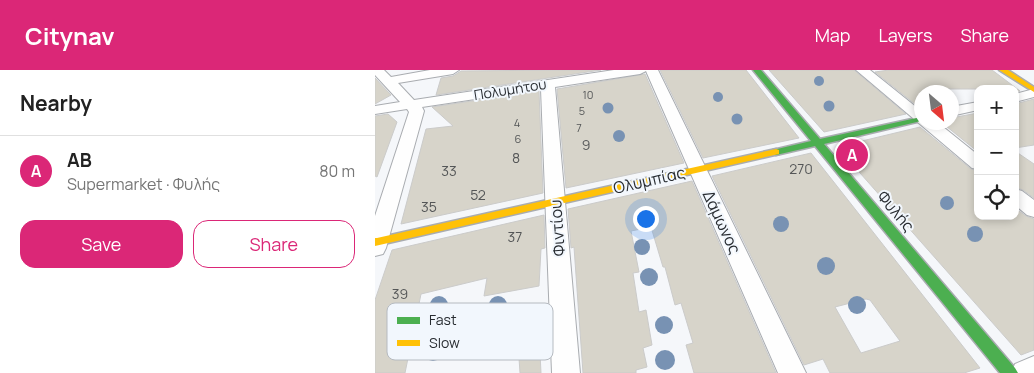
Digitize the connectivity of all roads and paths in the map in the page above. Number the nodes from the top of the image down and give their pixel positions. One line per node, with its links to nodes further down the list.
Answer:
1 (377, 70): 9 (street)
2 (453, 70): 8 (street)
3 (640, 70): 10 (street, Πολυμήτου)
4 (652, 70): 22 (street, Δάμωνος)
5 (757, 70): 20 (street, Φυλής)
6 (862, 70): 17 (street)
7 (1003, 70): 11 (street)
8 (436, 72): 9 (street)
9 (388, 81): 13 (street)
10 (548, 84): 13 (street, Πολυμήτου); 24 (street, Φιντίου)
11 (1034, 92): 12 (street)
12 (1019, 97)
13 (411, 104): 15 (street, Πολυμήτου); 26 (street)
14 (974, 107): 16 (street)
15 (375, 110)
16 (959, 110)
17 (914, 112)
18 (914, 120): 20 (street, Ολυμπίας)
19 (937, 130): 21 (street)
20 (816, 142): 22 (street, Ολυμπίας); 30 (street, Φυλής)
21 (974, 161)
22 (698, 169): 24 (street, Ολυμπίας); 29 (street, Δάμωνος)
23 (1019, 198): 25 (street)
24 (555, 202): 26 (street, Ολυμπίας); 28 (street, Φιντίου)
25 (1034, 210)
26 (376, 245)
27 (1034, 369): 31 (street)
28 (566, 373)
29 (792, 373)
30 (1010, 373)
31 (1025, 373)

